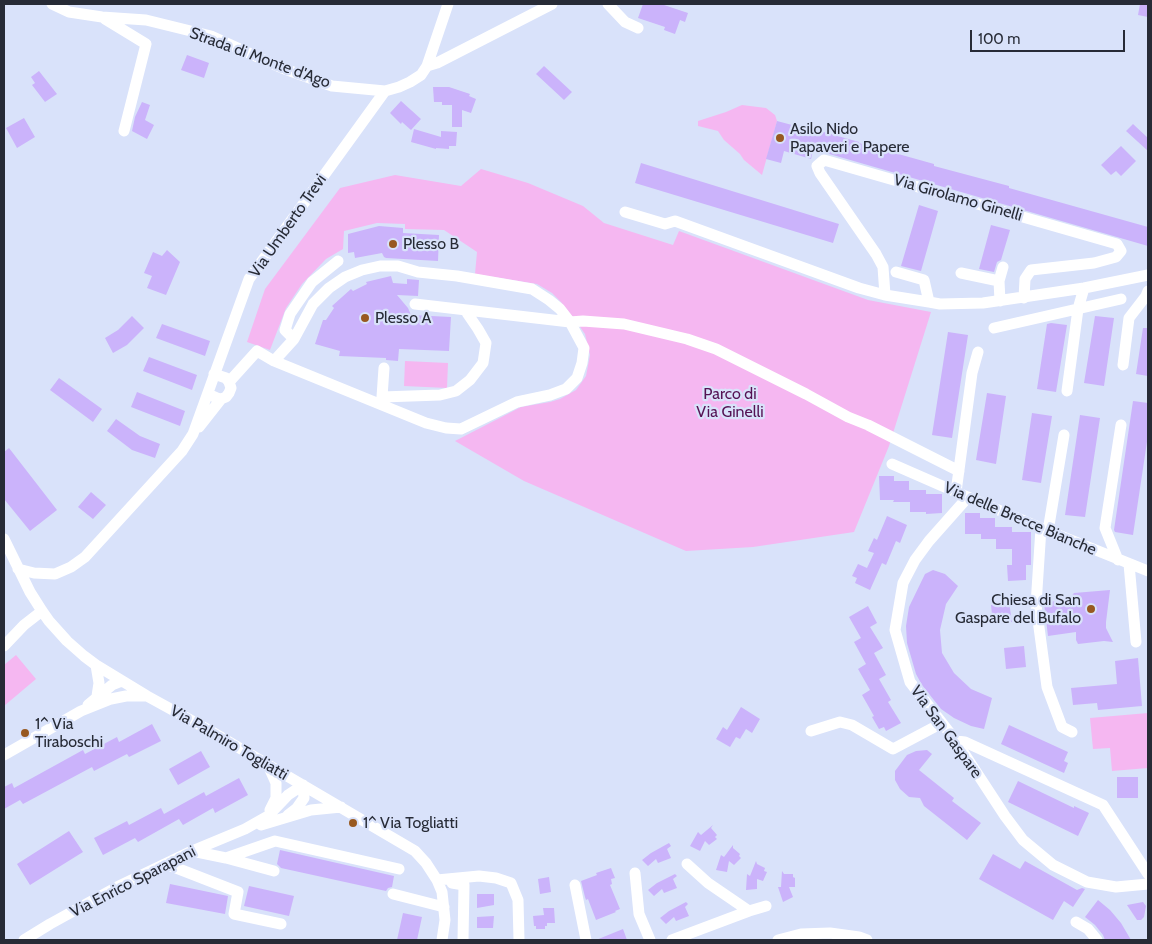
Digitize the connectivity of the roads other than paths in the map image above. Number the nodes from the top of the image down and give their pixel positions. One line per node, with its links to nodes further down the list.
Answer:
1 (52, 4): 5 (street, Strada di Monte d'Ago)
2 (448, 4): 7 (street, Strada di Monte d'Ago)
3 (552, 4): 7 (street)
4 (608, 4): 6 (street)
5 (102, 17): 8 (street, Strada di Monte d'Ago); 9 (street)
6 (638, 28)
7 (427, 66): 8 (street, Strada di Monte d'Ago)
8 (385, 91): 34 (street, Via Umberto Trevi)
9 (124, 131)
10 (625, 212): 19 (street)
11 (338, 261): 29 (street)
12 (1003, 267): 16 (street)
13 (896, 272): 23 (street)
14 (961, 273): 16 (street)
15 (1148, 274): 17 (street)
16 (999, 281): 22 (street)
17 (1084, 288): 20 (street); 25 (street)
18 (1148, 291): 32 (street)
19 (885, 295): 20 (street, Via Girolamo Ginelli); 23 (street)
20 (1024, 298): 22 (street)
21 (1122, 300): 25 (street)
22 (1000, 301): 23 (street)
23 (929, 302)
24 (415, 304): 26 (street)
25 (1078, 309): 28 (street); 36 (street)
26 (465, 310): 27 (street); 39 (street)
27 (570, 322): 29 (street); 39 (street); 44 (street)
28 (994, 328)
29 (294, 339): 31 (street)
30 (978, 352): 44 (street)
31 (270, 359): 35 (street, Via Umberto Trevi); 39 (street)
32 (1123, 365)
33 (384, 368): 39 (street)
34 (214, 374): 35 (street); 37 (street, Via Umberto Trevi)
35 (230, 382): 38 (street, Via Umberto Trevi)
36 (1067, 391)
37 (208, 394): 38 (street); 41 (street, Via Umberto Trevi)
38 (222, 399): 41 (street, Via Umberto Trevi)
39 (381, 400)
40 (1121, 424): 49 (street)
41 (193, 434): 50 (street, Via Umberto Trevi)
42 (1064, 435): 47 (street)
43 (892, 464): 45 (street, Via delle Brecce Bianche)
44 (959, 471): 45 (street)
45 (956, 492): 46 (street, Via delle Brecce Bianche)
46 (968, 497): 47 (street, Via delle Brecce Bianche); 61 (street, Via San Gaspare)
47 (1045, 530): 49 (street, Via delle Brecce Bianche); 63 (street)
48 (4, 539): 50 (street, Via Palmiro Togliatti)
49 (1124, 562): 51 (street, Via delle Brecce Bianche); 53 (street)
50 (18, 569): 52 (street, Via Palmiro Togliatti)
51 (1148, 571)
52 (42, 611): 54 (street); 55 (street, Via Palmiro Togliatti)
53 (1136, 642)
54 (4, 646)
55 (96, 665): 56 (street, Via Palmiro Togliatti); 57 (street)
56 (122, 681): 57 (street); 58 (street, Via Palmiro Togliatti); 59 (street)
57 (98, 696): 60 (street)
58 (147, 696): 59 (street); 66 (street, Via Palmiro Togliatti)
59 (111, 699): 60 (street)
60 (81, 711): 65 (street)
61 (942, 723): 62 (street); 64 (street, Via San Gaspare)
62 (811, 730)
63 (1072, 732)
64 (956, 741): 79 (street); 81 (street, Via San Gaspare)
65 (4, 755)
66 (268, 765): 67 (street, Via Palmiro Togliatti); 69 (street)
67 (303, 786): 68 (street, Via Palmiro Togliatti); 69 (street, Via Enrico Sparapani); 70 (street, Via Enrico Sparapani)
68 (341, 807): 70 (street, Via Enrico Sparapani); 80 (street, Via Palmiro Togliatti)
69 (268, 816): 71 (street, Via Enrico Sparapani)
70 (284, 818): 71 (street, Via Enrico Sparapani)
71 (244, 829): 72 (street, Via Enrico Sparapani)
72 (192, 852): 73 (street); 74 (street, Via Enrico Sparapani)
73 (226, 858): 76 (street); 77 (street)
74 (166, 864): 88 (street); 89 (street, Via Enrico Sparapani)
75 (687, 864): 86 (street)
76 (399, 869)
77 (274, 871)
78 (635, 873): 94 (street)
79 (1148, 874)
80 (438, 880): 85 (street, Via Palmiro Togliatti); 91 (street); 92 (street)
81 (1148, 884)
82 (575, 886): 93 (street)
83 (393, 894): 85 (street)
84 (766, 906): 86 (street)
85 (444, 907): 90 (street, Via Palmiro Togliatti)
86 (749, 911): 95 (street)
87 (1076, 922): 98 (street)
88 (281, 924)
89 (24, 940)
90 (442, 940)
91 (463, 940)
92 (519, 940)
93 (586, 940)
94 (650, 940)
95 (672, 940)
96 (778, 940): 97 (street)
97 (867, 940)
98 (1097, 940)

